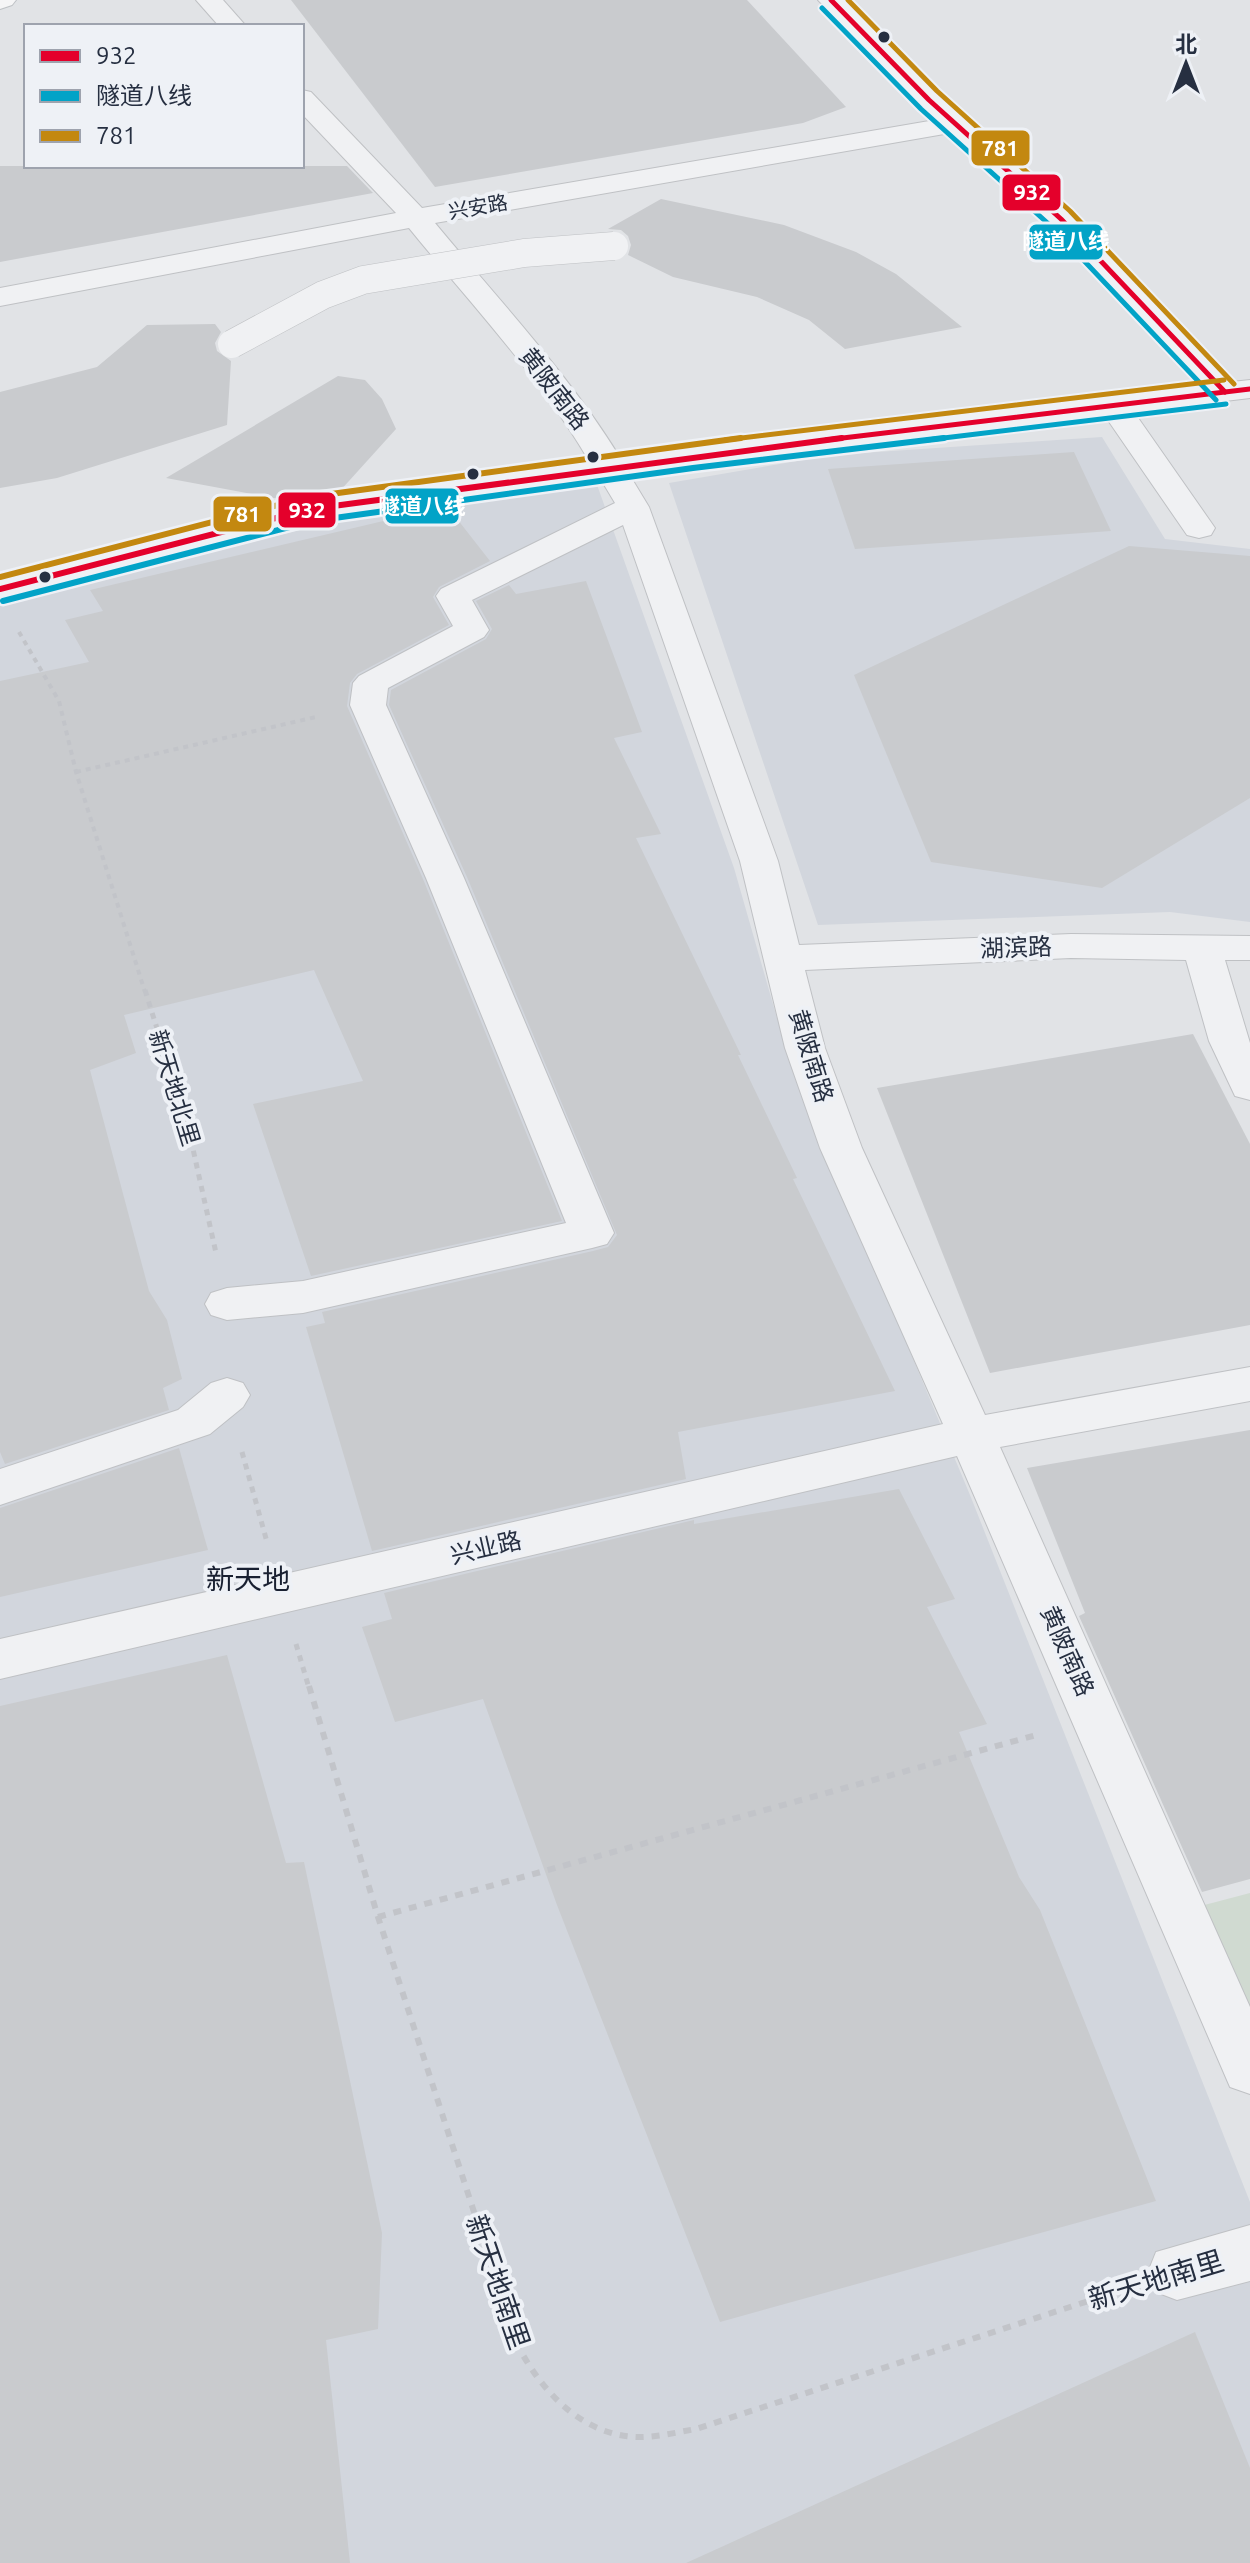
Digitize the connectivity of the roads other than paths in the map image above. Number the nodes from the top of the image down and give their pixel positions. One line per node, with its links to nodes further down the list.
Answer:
1 (209, 0): 3 (street)
2 (831, 0): 5 (street)
3 (231, 24)
4 (304, 100): 6 (street, 黄陂南路)
5 (957, 124): 6 (street, 兴安路); 10 (street)
6 (416, 218): 8 (street, 兴安路); 12 (street, 黄陂南路)
7 (614, 246): 9 (street, bridge)
8 (0, 297)
9 (232, 344)
10 (1238, 391): 11 (street)
11 (1113, 405): 12 (street); 14 (street)
12 (610, 468): 13 (street, 黄陂南路); 15 (street)
13 (633, 507): 18 (street, 黄陂南路); 20 (street)
14 (1199, 528)
15 (0, 589)
16 (1202, 947): 17 (street, 湖滨路); 18 (street, 湖滨路); 19 (street)
17 (1250, 948)
18 (783, 958): 23 (street, 黄陂南路)
19 (1250, 1086)
20 (227, 1304)
21 (1250, 1384): 23 (street, 兴业路)
22 (227, 1395): 24 (street)
23 (971, 1435): 25 (street, 兴业路); 26 (street, 黄陂南路)
24 (0, 1487)
25 (0, 1659)
26 (1250, 2069)
27 (1250, 2253): 28 (street, 新天地南里)
28 (1177, 2272)

